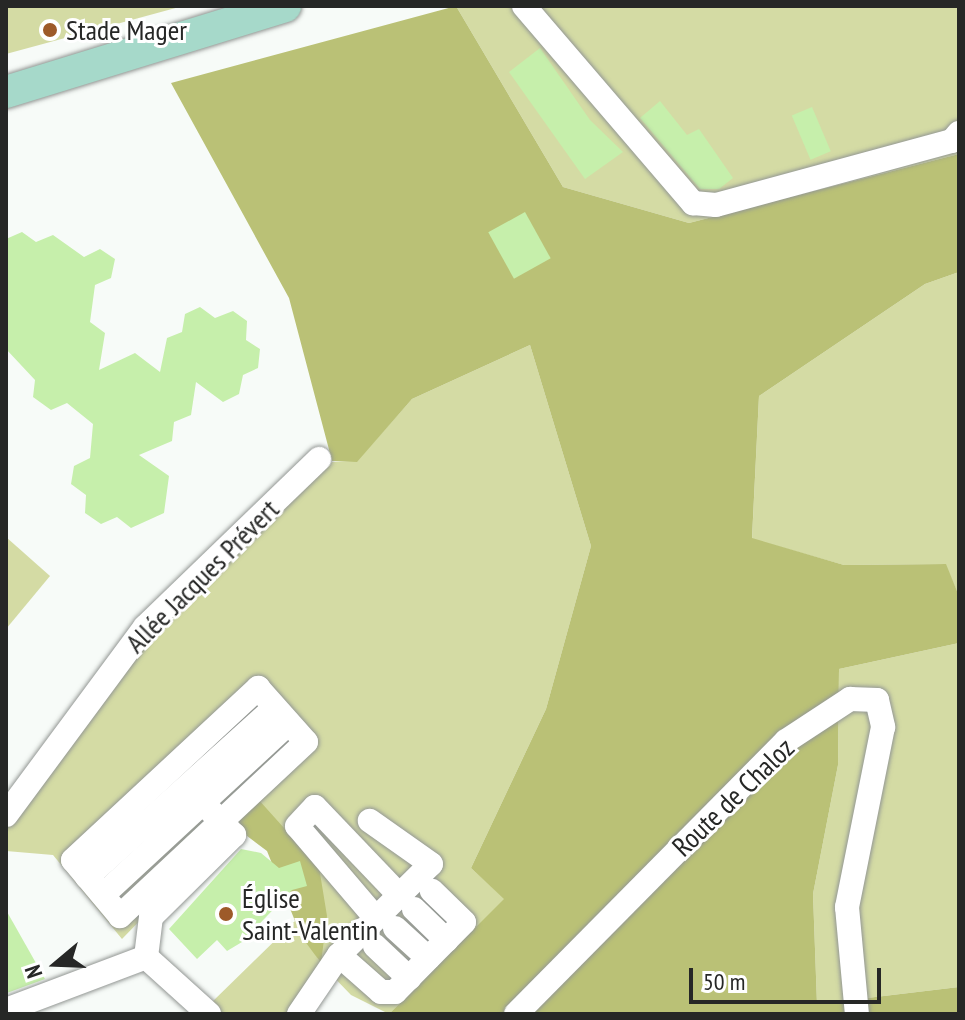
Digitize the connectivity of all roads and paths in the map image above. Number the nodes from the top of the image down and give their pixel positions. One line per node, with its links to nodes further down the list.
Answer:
1 (285, 6): 3 (main road)
2 (524, 6): 4 (street)
3 (6, 92)
4 (959, 133)
5 (319, 459): 8 (street, Allée Jacques Prévert)
6 (282, 715): 7 (street); 7 (street); 9 (street)
7 (187, 787): 9 (street); 11 (street); 11 (street)
8 (6, 815)
9 (221, 821): 11 (street); 18 (street)
10 (370, 821): 13 (street)
11 (95, 886)
12 (432, 891): 15 (street)
13 (406, 902): 14 (street); 14 (street); 15 (street)
14 (385, 922): 17 (street); 19 (street)
15 (446, 940): 19 (street)
16 (375, 946): 20 (street)
17 (339, 955): 20 (street); 23 (street)
18 (146, 957): 21 (street); 22 (street)
19 (428, 958): 20 (street)
20 (409, 978)
21 (6, 1010)
22 (209, 1014)
23 (299, 1014)
24 (516, 1014): 25 (street, Route de Chaloz)
25 (857, 1014)

